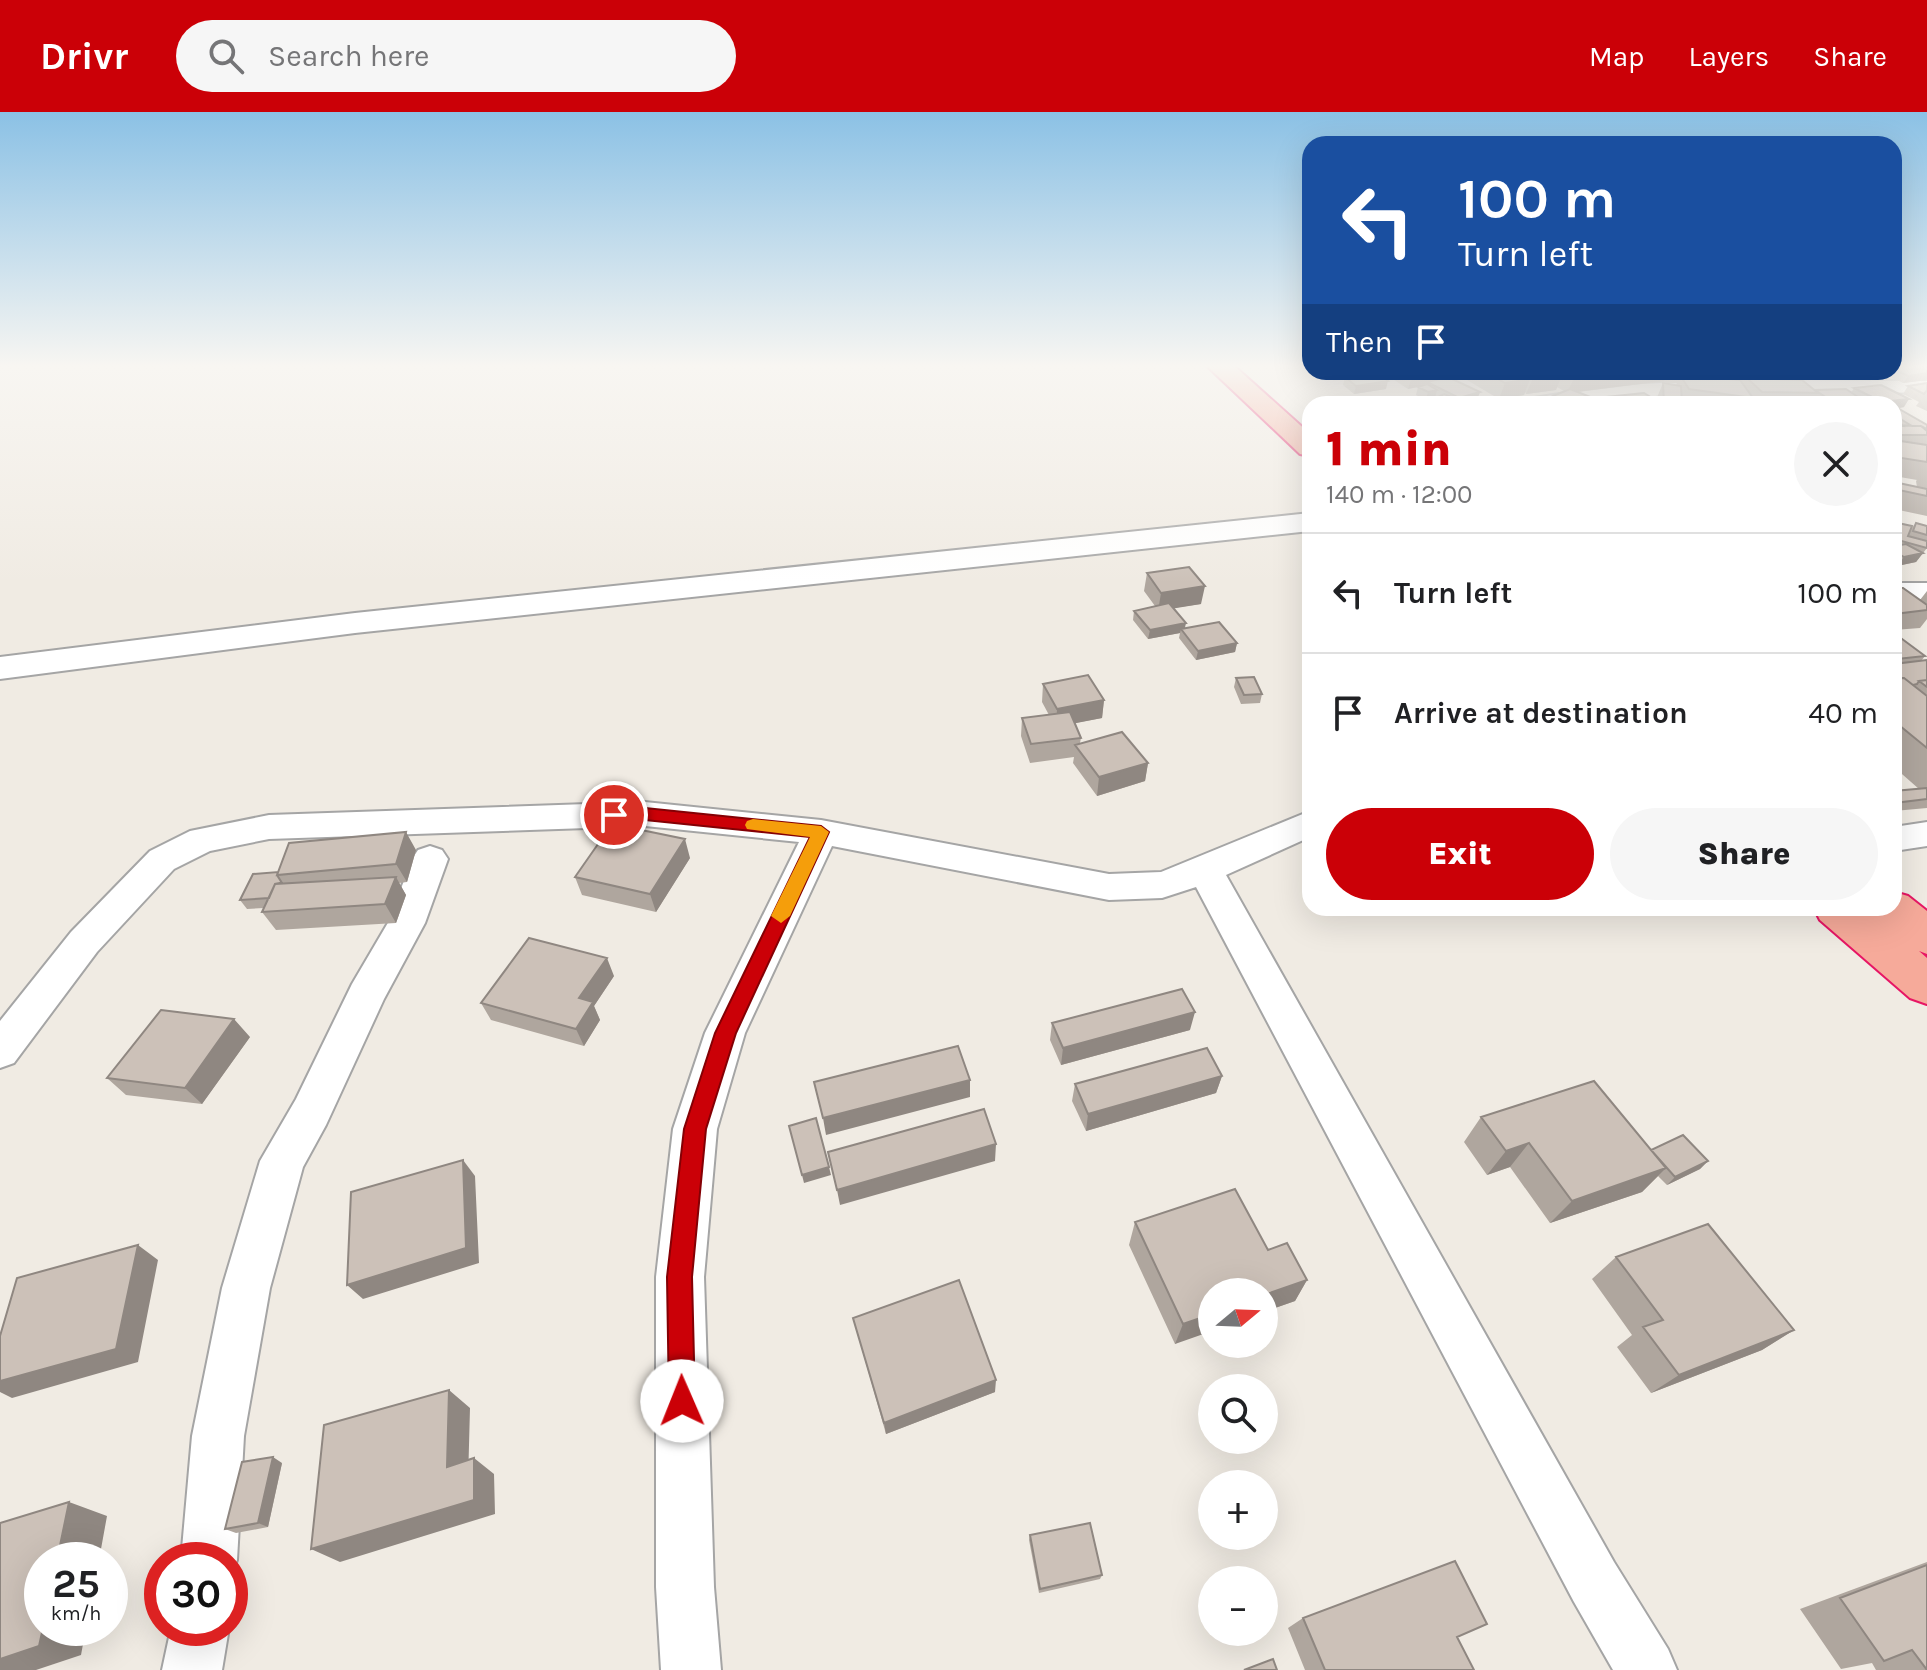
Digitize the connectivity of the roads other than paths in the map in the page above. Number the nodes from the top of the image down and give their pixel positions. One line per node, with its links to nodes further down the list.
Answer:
1 (1302, 523): 4 (street)
2 (1902, 591): 3 (street)
3 (1927, 591)
4 (0, 668)
5 (1302, 827): 10 (street)
6 (821, 832): 10 (street); 15 (street); 19 (street)
7 (1927, 834): 8 (street)
8 (1902, 838)
9 (430, 859): 16 (street)
10 (1205, 870): 20 (street)
11 (1845, 916): 14 (highway)
12 (1902, 916): 13 (highway)
13 (1927, 936)
14 (1927, 985)
15 (0, 1051)
16 (210, 1542)
17 (197, 1646): 18 (street)
18 (192, 1670)
19 (691, 1670)
20 (1647, 1670)

